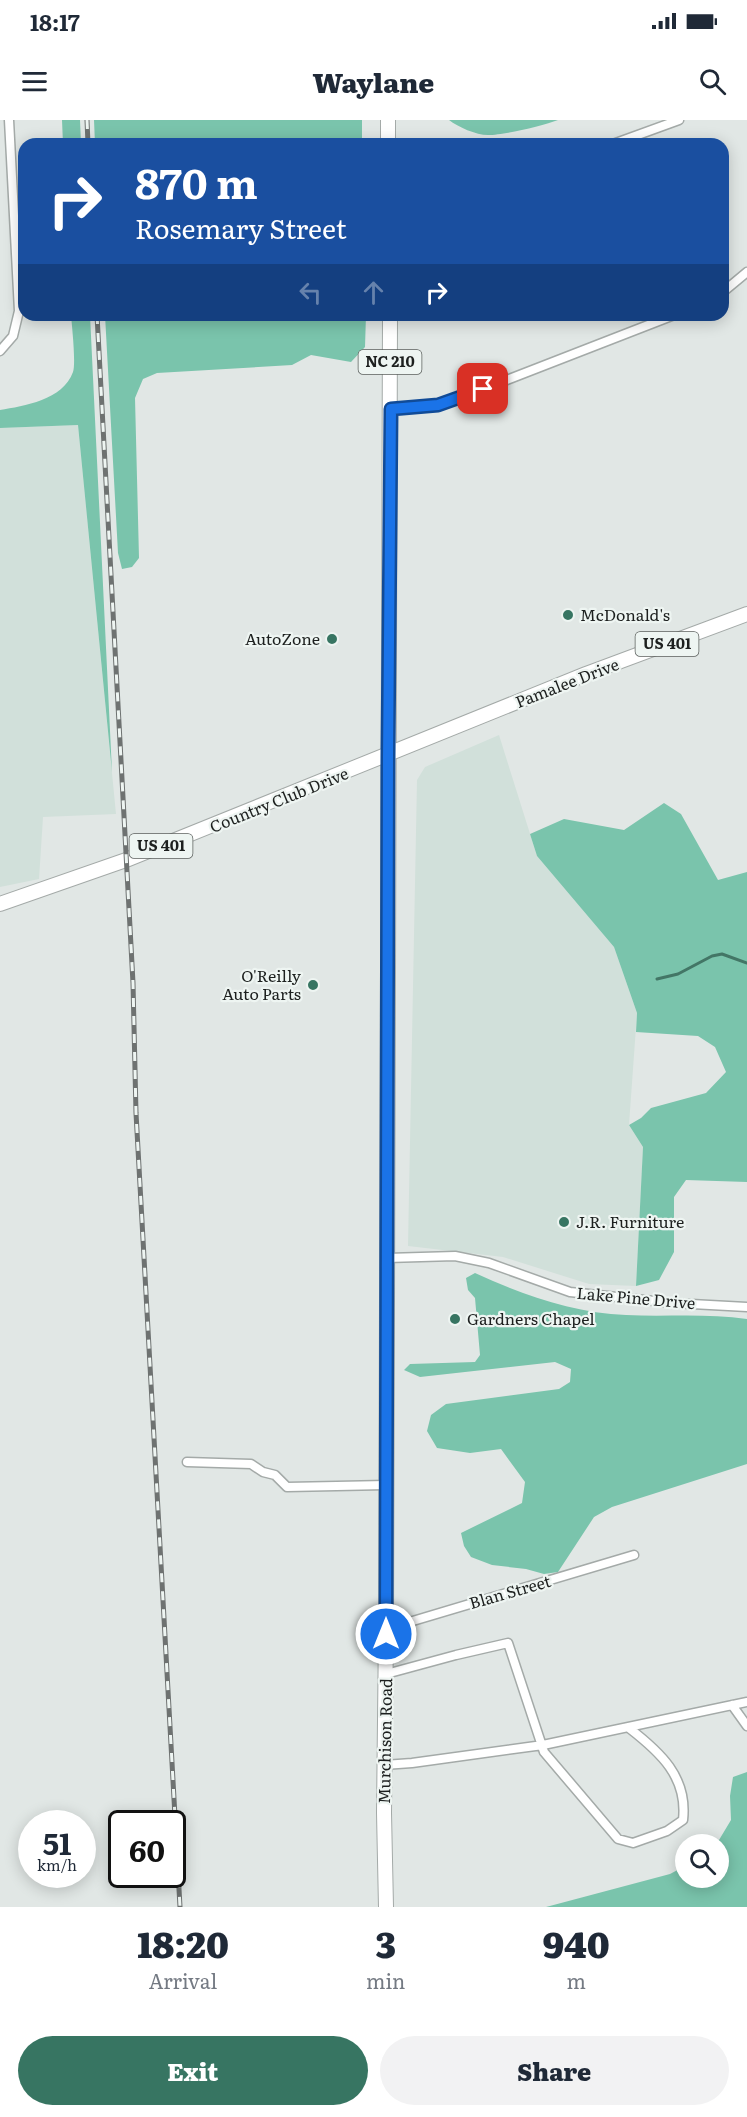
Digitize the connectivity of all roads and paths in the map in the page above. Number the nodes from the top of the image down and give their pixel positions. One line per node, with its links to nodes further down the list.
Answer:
1 (9, 120): 8 (street)
2 (388, 120): 4 (main road)
3 (679, 120): 5 (street)
4 (388, 138)
5 (630, 138)
6 (747, 272): 7 (street)
7 (729, 287)
8 (18, 292)
9 (18, 315): 12 (street)
10 (390, 321): 13 (main road, Murchison Road / NC 210)
11 (658, 321): 13 (street)
12 (0, 351)
13 (391, 409): 15 (main road, Murchison Road / NC 210)
14 (747, 614): 15 (main road, Pamalee Drive / US 401)
15 (388, 756): 16 (main road, Country Club Drive / US 401); 17 (main road, Murchison Road / NC 210)
16 (0, 904)
17 (387, 1258): 18 (street, Lake Pine Drive); 20 (main road, Murchison Road / NC 210)
18 (747, 1307)
19 (187, 1462): 20 (street)
20 (386, 1485): 22 (main road, Murchison Road / NC 210)
21 (634, 1555): 22 (street, Blan Street)
22 (386, 1629): 23 (main road, Murchison Road / NC 210)
23 (386, 1674): 28 (street); 29 (main road, Murchison Road / NC 210)
24 (747, 1702): 25 (street)
25 (732, 1705): 26 (street); 27 (street)
26 (747, 1726)
27 (629, 1728): 28 (street); 28 (street)
28 (543, 1745): 29 (street)
29 (384, 1765): 30 (main road, Murchison Road / NC 210)
30 (386, 1907)

